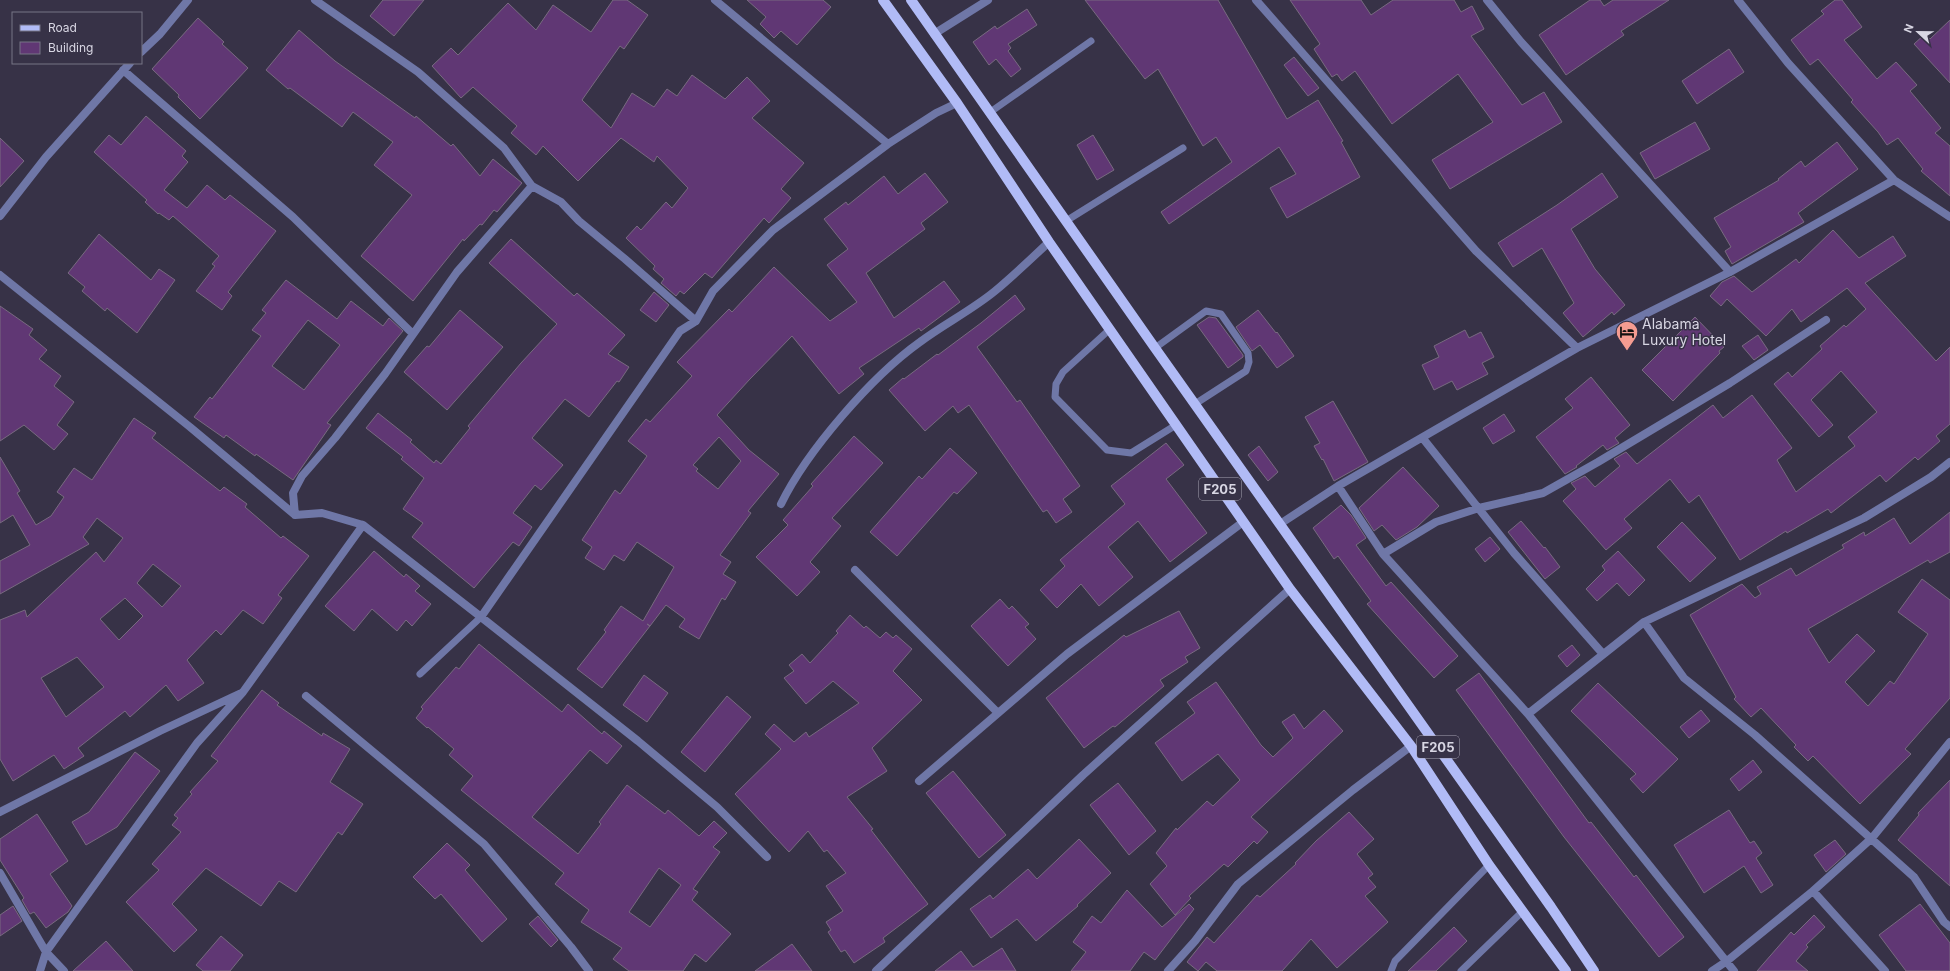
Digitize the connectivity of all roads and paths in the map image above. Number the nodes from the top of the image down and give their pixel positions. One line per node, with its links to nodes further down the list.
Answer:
1 (188, 0): 12 (street)
2 (315, 0): 20 (street)
3 (715, 0): 17 (street)
4 (883, 0): 15 (main road, F205)
5 (911, 0): 10 (main road, F205)
6 (988, 0): 10 (street)
7 (1256, 0): 32 (street)
8 (1487, 0): 25 (street)
9 (1738, 0): 19 (street)
10 (934, 34): 16 (main road, F205)
11 (1092, 41): 16 (lane)
12 (142, 51)
13 (129, 64): 14 (street)
14 (123, 70): 21 (street); 30 (street)
15 (957, 102): 17 (street); 24 (main road, F205)
16 (989, 113): 23 (main road, F205)
17 (888, 144): 28 (street)
18 (1183, 148): 23 (lane)
19 (1894, 180): 22 (street); 25 (street)
20 (532, 186): 28 (street); 30 (street)
21 (0, 216)
22 (1950, 217)
23 (1066, 221): 31 (main road, F205)
24 (1048, 242): 29 (main road, F205); 38 (street)
25 (1730, 272): 32 (street)
26 (0, 275): 40 (street)
27 (1826, 320): 39 (street)
28 (696, 321): 47 (street)
29 (1109, 330): 34 (main road, F205); 34 (lane)
30 (413, 334): 40 (street)
31 (1155, 348): 33 (main road, F205); 33 (lane)
32 (1577, 348): 37 (street)
33 (1195, 404): 42 (main road, F205)
34 (1176, 425): 41 (main road, F205)
35 (1425, 441): 39 (street)
36 (1950, 462): 48 (street)
37 (1338, 486): 42 (street); 44 (street)
38 (781, 504)
39 (1480, 508): 44 (street); 49 (street)
40 (295, 515): 43 (street)
41 (1243, 522): 46 (main road, F205); 53 (street)
42 (1280, 524): 76 (main road, F205)
43 (363, 525): 47 (street); 51 (street)
44 (1383, 554): 54 (street)
45 (855, 570): 53 (street)
46 (1290, 589): 56 (main road, F205); 71 (street)
47 (481, 617): 50 (lane); 60 (street)
48 (1644, 622): 49 (street); 59 (street)
49 (1603, 654): 54 (street)
50 (420, 674)
51 (244, 692): 58 (street); 66 (street)
52 (306, 696): 70 (street)
53 (998, 713): 57 (street)
54 (1528, 714): 67 (street)
55 (1950, 742): 59 (street)
56 (1411, 746): 61 (main road, F205); 72 (street)
57 (919, 781)
58 (0, 812)
59 (1872, 838): 63 (street); 65 (street)
60 (767, 857)
61 (1489, 865): 64 (main road, F205); 73 (lane)
62 (0, 873): 66 (street)
63 (1813, 892): 67 (street); 79 (street)
64 (1523, 911): 74 (lane); 75 (main road, F205)
65 (1950, 927)
66 (46, 952): 68 (street); 69 (street)
67 (1727, 961): 77 (street); 78 (street)
68 (40, 971)
69 (64, 971)
70 (589, 971)
71 (876, 971)
72 (1168, 971)
73 (1391, 971)
74 (1461, 971)
75 (1566, 971)
76 (1594, 971)
77 (1712, 971)
78 (1734, 971)
79 (1885, 971)

